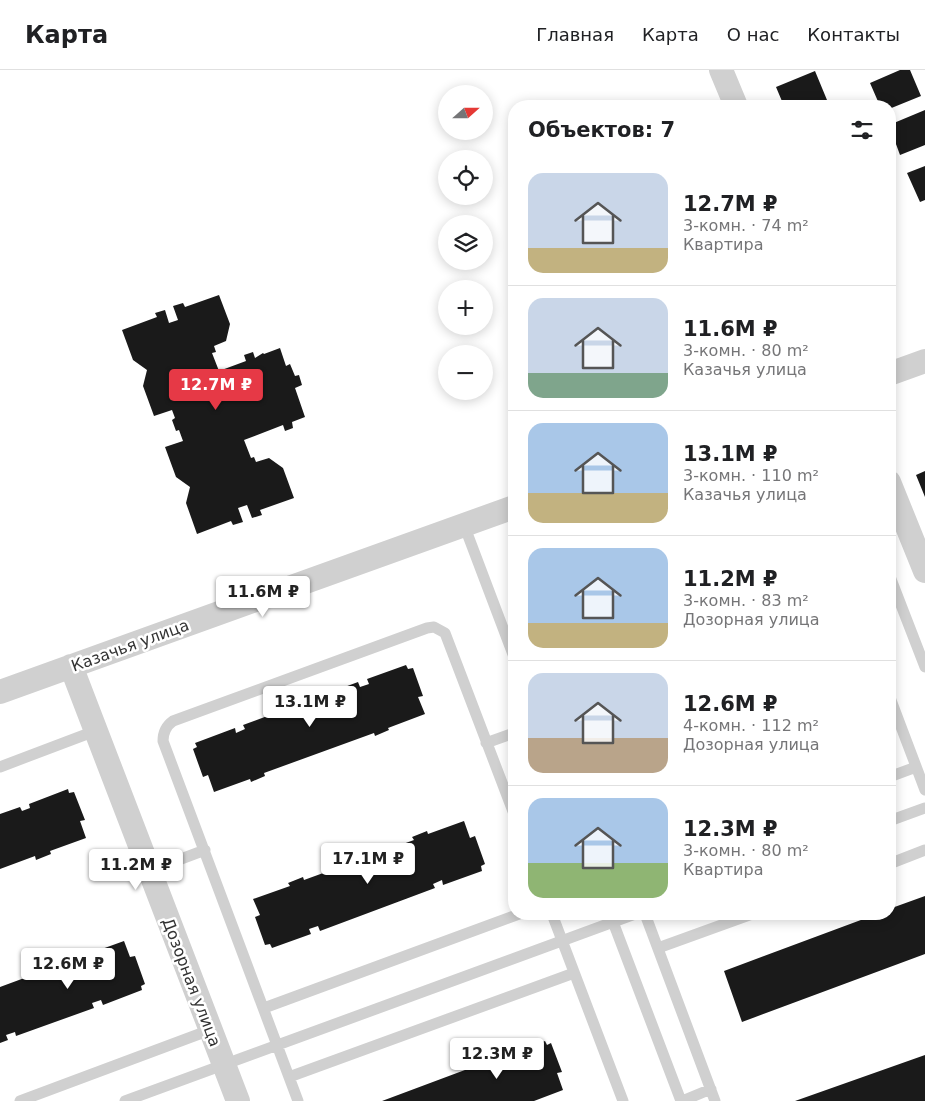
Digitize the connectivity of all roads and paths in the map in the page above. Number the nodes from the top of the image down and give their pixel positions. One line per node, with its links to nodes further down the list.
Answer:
1 (721, 70): 2 (street)
2 (734, 100)
3 (925, 361): 4 (street)
4 (896, 371)
5 (896, 499): 8 (street)
6 (508, 509): 7 (street, Казачья улица)
7 (464, 525): 10 (lane); 11 (street, Казачья улица)
8 (925, 571)
9 (896, 598): 12 (lane)
10 (508, 641)
11 (71, 666): 13 (street, Казачья улица); 15 (street, Дозорная улица)
12 (925, 667)
13 (0, 692)
14 (896, 714): 19 (lane)
15 (95, 731): 18 (lane); 28 (street, Дозорная улица)
16 (508, 734): 17 (lane)
17 (486, 743): 22 (lane); 25 (lane)
18 (0, 767)
19 (916, 767): 20 (lane); 21 (lane)
20 (896, 774)
21 (925, 790)
22 (508, 799)
23 (925, 808): 24 (lane)
24 (896, 819)
25 (205, 850): 28 (lane); 37 (lane)
26 (925, 850): 27 (lane)
27 (896, 861)
28 (149, 871): 38 (street, Дозорная улица)
29 (508, 918): 37 (lane)
30 (554, 920): 36 (lane)
31 (612, 920): 48 (lane)
32 (619, 920): 39 (lane)
33 (647, 920): 35 (lane)
34 (735, 920): 35 (lane)
35 (658, 948): 42 (lane)
36 (574, 973): 41 (lane); 47 (lane)
37 (264, 1008): 39 (lane)
38 (210, 1030): 40 (street, Дозорная улица); 44 (lane)
39 (278, 1044): 40 (lane); 41 (lane)
40 (224, 1064): 43 (street, Дозорная улица); 45 (lane)
41 (289, 1077): 46 (lane)
42 (711, 1089): 48 (lane); 49 (lane)
43 (233, 1100)
44 (20, 1101)
45 (125, 1101)
46 (298, 1101)
47 (623, 1101)
48 (682, 1101)
49 (715, 1101)

